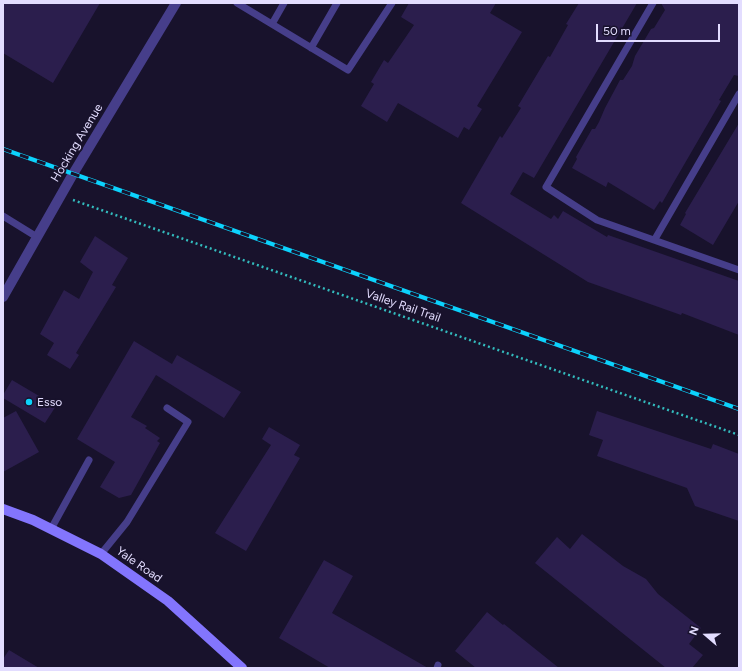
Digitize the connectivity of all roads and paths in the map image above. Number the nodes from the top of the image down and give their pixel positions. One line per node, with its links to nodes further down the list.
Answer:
1 (176, 3): 10 (street, Hocking Avenue)
2 (237, 3): 7 (lane)
3 (284, 3): 7 (lane)
4 (337, 3): 8 (lane)
5 (392, 3): 8 (lane)
6 (653, 3): 13 (lane)
7 (272, 24): 8 (lane)
8 (311, 48)
9 (739, 94): 13 (lane)
10 (61, 195): 12 (street, Hocking Avenue); 17 (path, Valley Rail Trail)
11 (3, 216): 12 (lane)
12 (37, 237): 15 (street, Hocking Avenue)
13 (655, 239): 14 (lane)
14 (739, 270)
15 (3, 297)
16 (167, 408): 21 (lane)
17 (739, 435)
18 (89, 460): 20 (lane)
19 (3, 509): 20 (main road, Yale Road)
20 (51, 529): 21 (main road, Yale Road)
21 (101, 554): 22 (main road, Yale Road)
22 (242, 668)

